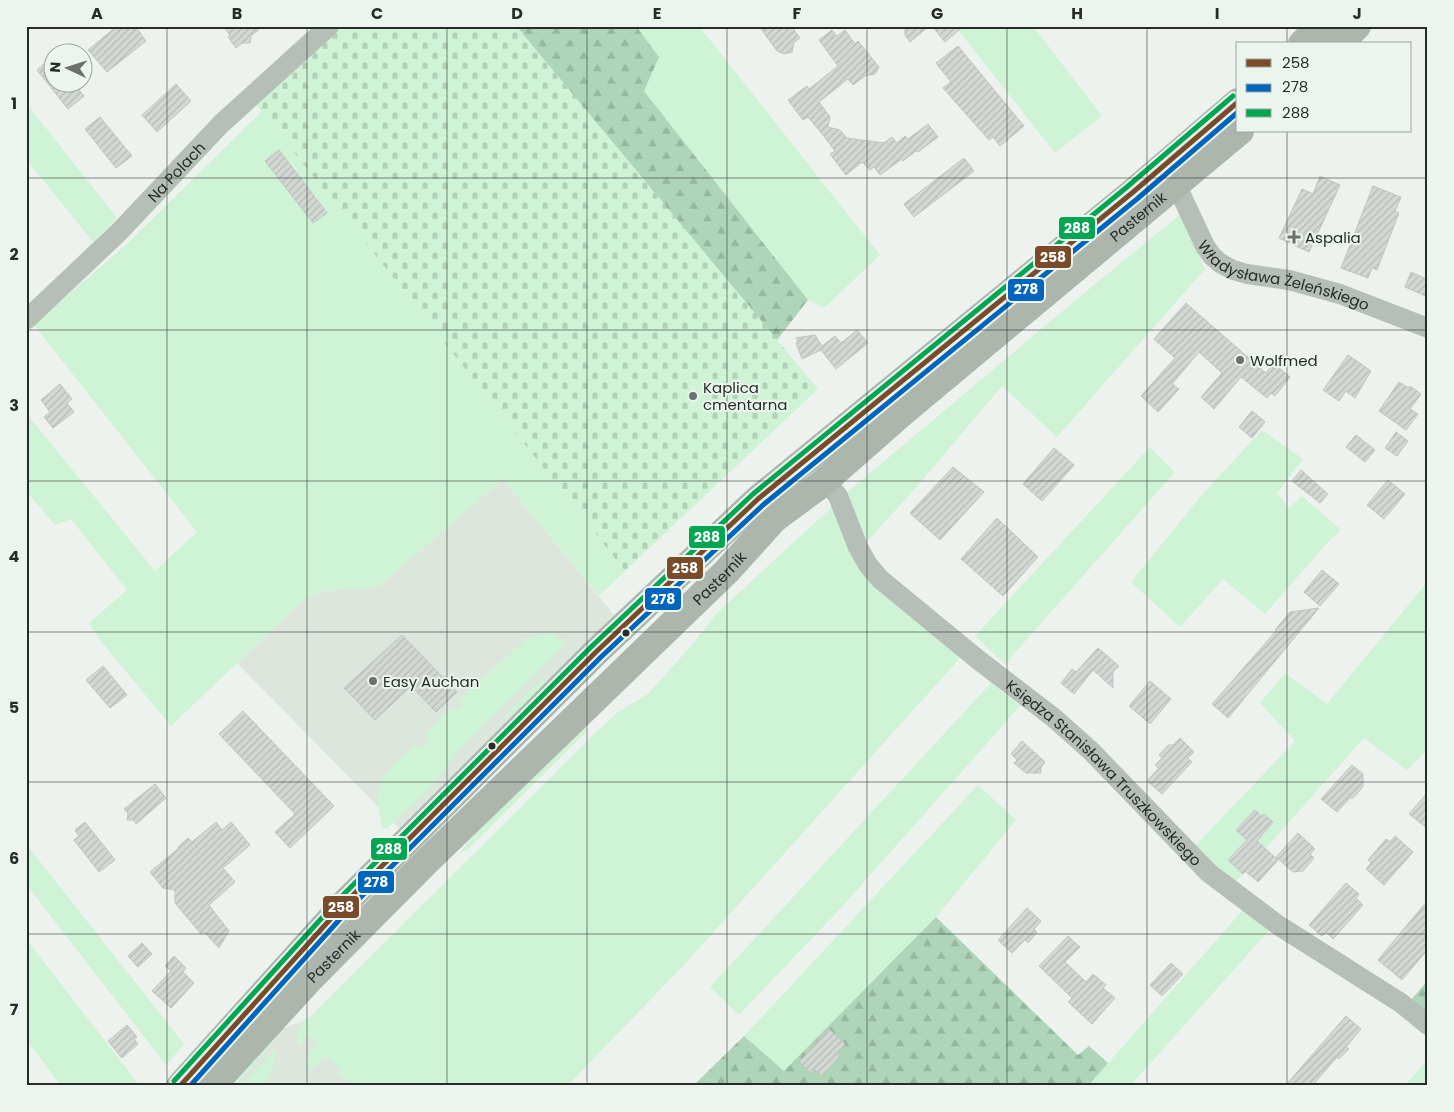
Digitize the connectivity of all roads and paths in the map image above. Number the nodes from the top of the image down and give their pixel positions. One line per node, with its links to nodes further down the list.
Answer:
1 (329, 26): 9 (street, Na Polach)
2 (1320, 26): 4 (main road)
3 (1357, 26): 5 (main road)
4 (1304, 42)
5 (1340, 42)
6 (1236, 104): 13 (main road, Pasternik)
7 (1239, 132): 8 (main road, Pasternik)
8 (1176, 184): 10 (street, Władysława Żeleńskiego); 11 (main road, Pasternik)
9 (26, 320)
10 (1428, 328)
11 (825, 480): 12 (street, Księdza Stanisława Truszkowskiego); 14 (main road, Pasternik)
12 (1428, 1025)
13 (180, 1086)
14 (212, 1086)

